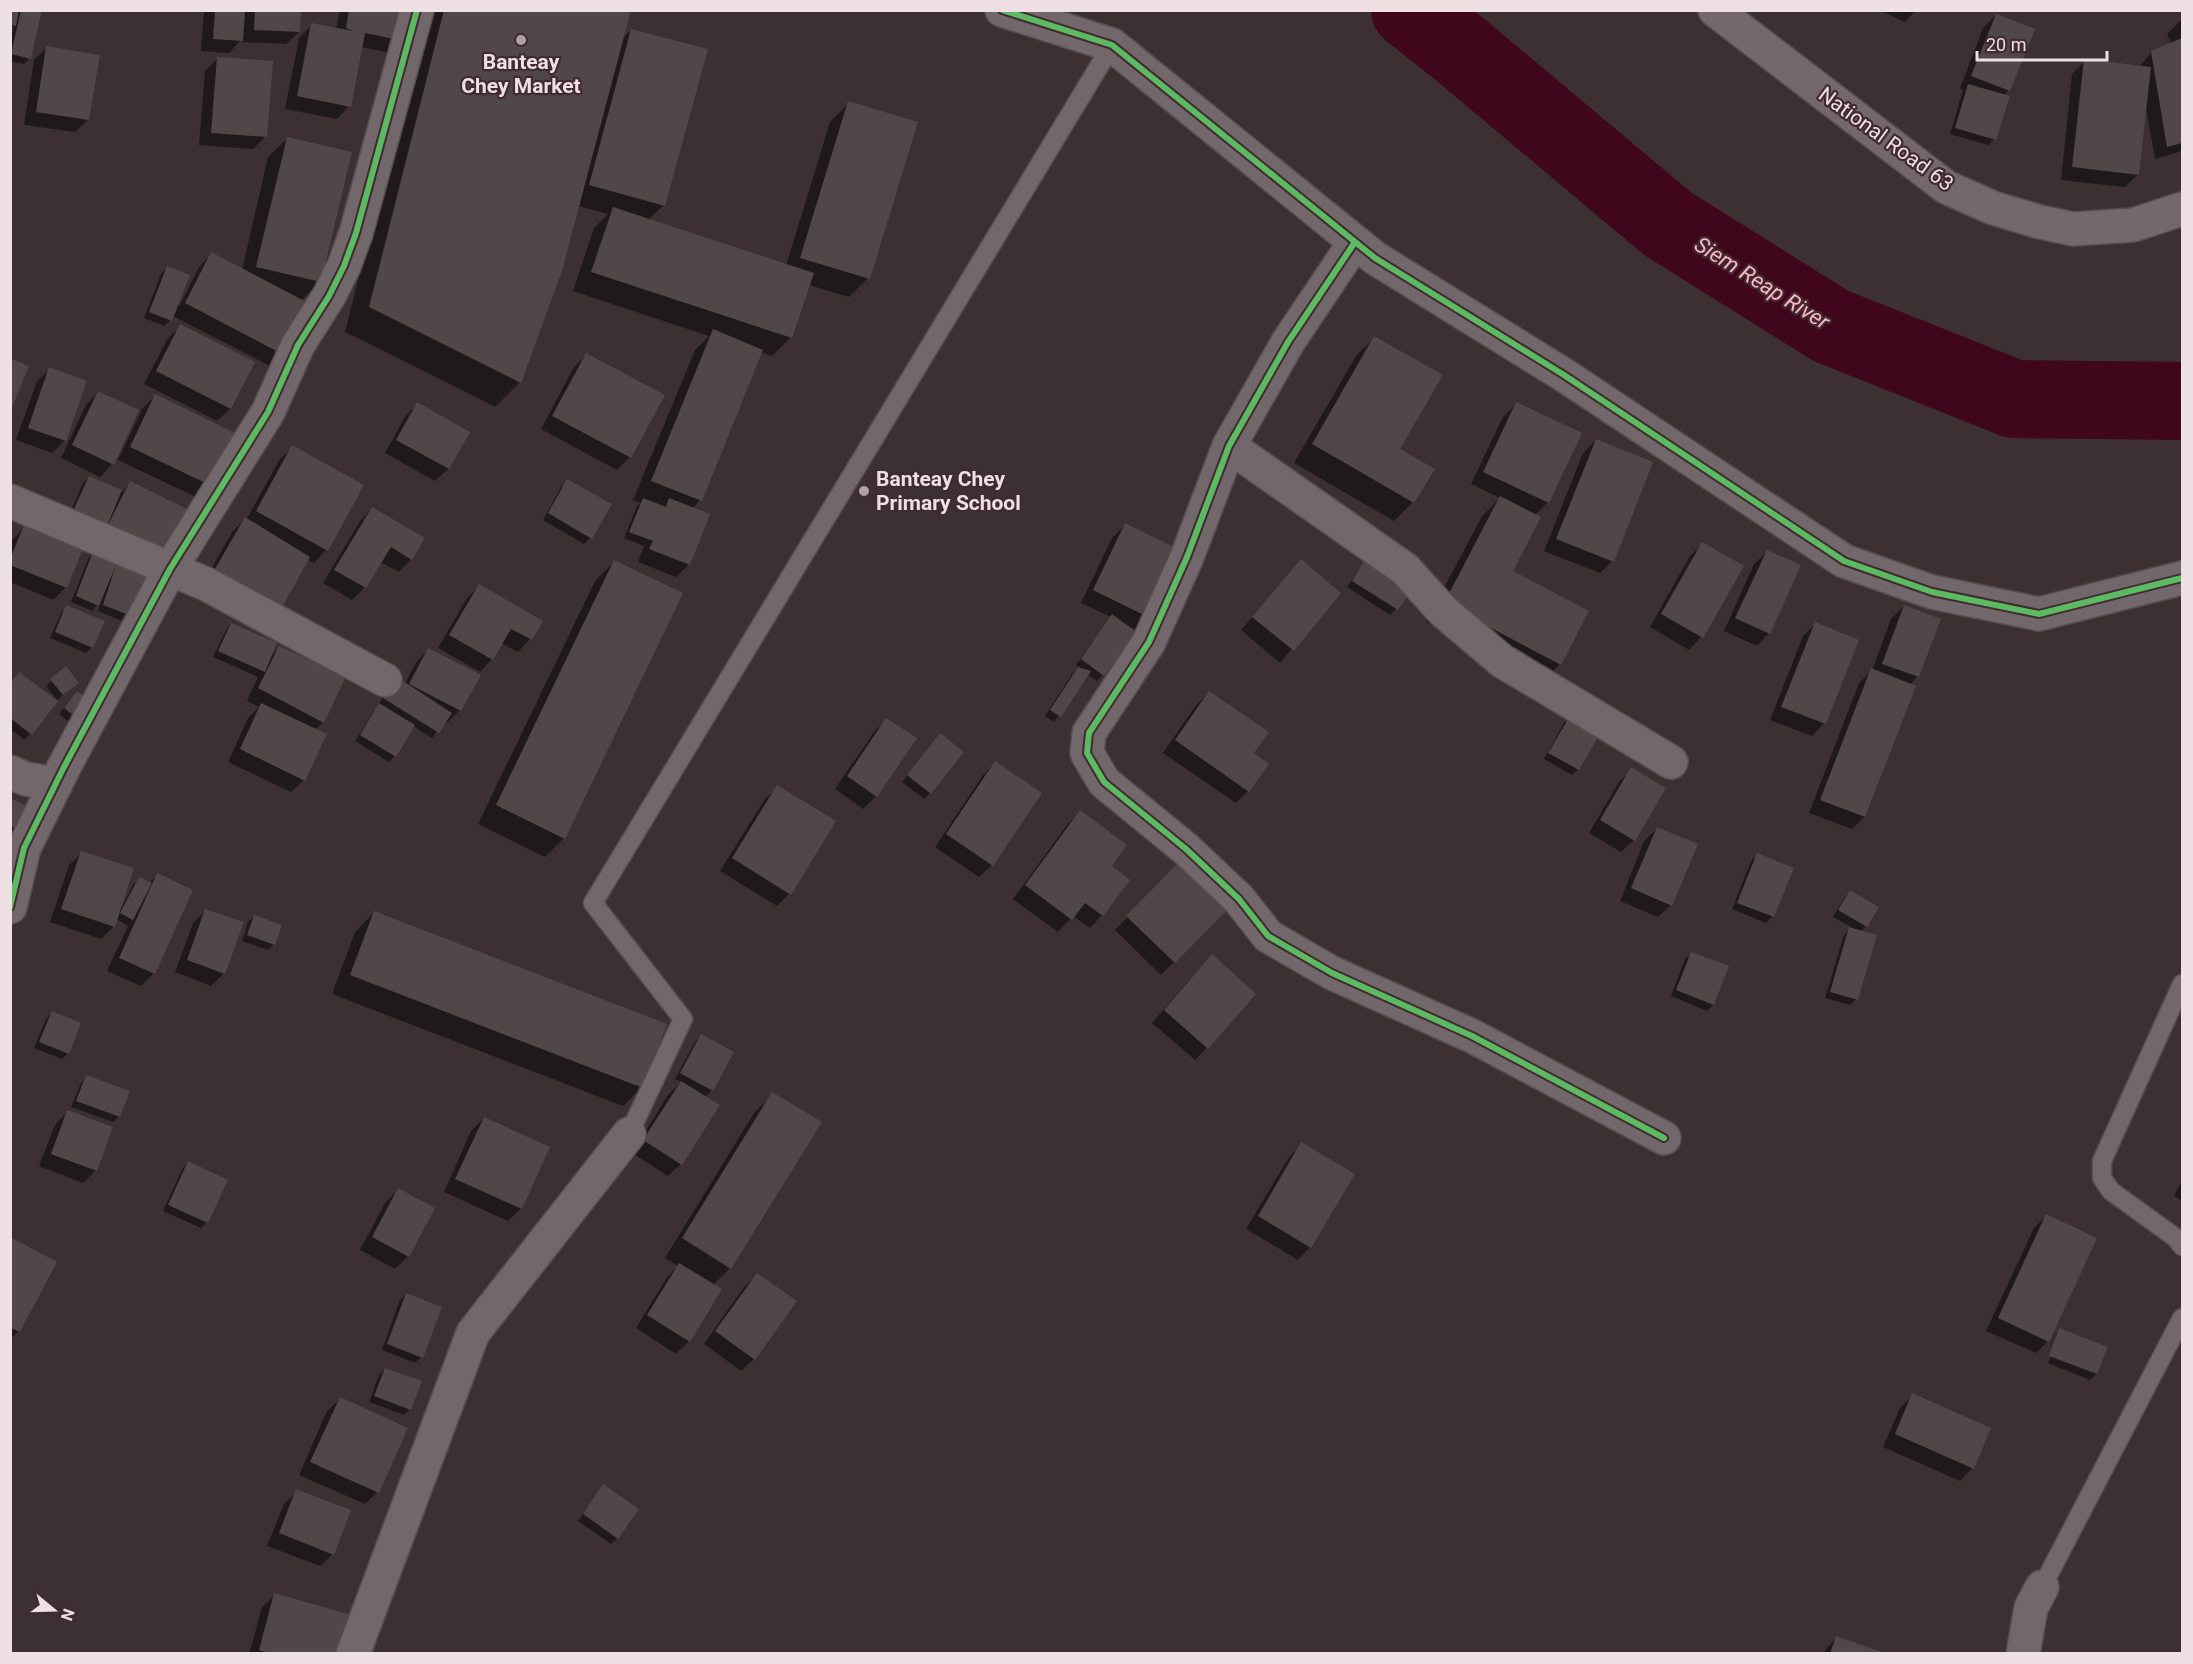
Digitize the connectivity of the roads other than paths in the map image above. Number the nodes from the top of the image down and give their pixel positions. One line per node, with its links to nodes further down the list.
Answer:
1 (417, 10): 9 (street)
2 (1002, 10): 4 (street)
3 (1715, 10): 5 (street, National Road 63)
4 (1112, 45): 6 (street); 17 (lane)
5 (2182, 210)
6 (1355, 242): 7 (street); 10 (street)
7 (1229, 446): 12 (street); 18 (street)
8 (10, 501): 9 (street)
9 (170, 569): 11 (street); 14 (street)
10 (2182, 578)
11 (386, 680)
12 (1671, 762)
13 (10, 772): 14 (street)
14 (56, 784): 15 (street)
15 (10, 907)
16 (2182, 984): 19 (lane)
17 (629, 1134): 22 (street)
18 (1664, 1138)
19 (2182, 1246)
20 (2182, 1318): 21 (lane)
21 (2042, 1587): 23 (street)
22 (353, 1653)
23 (2024, 1653)

